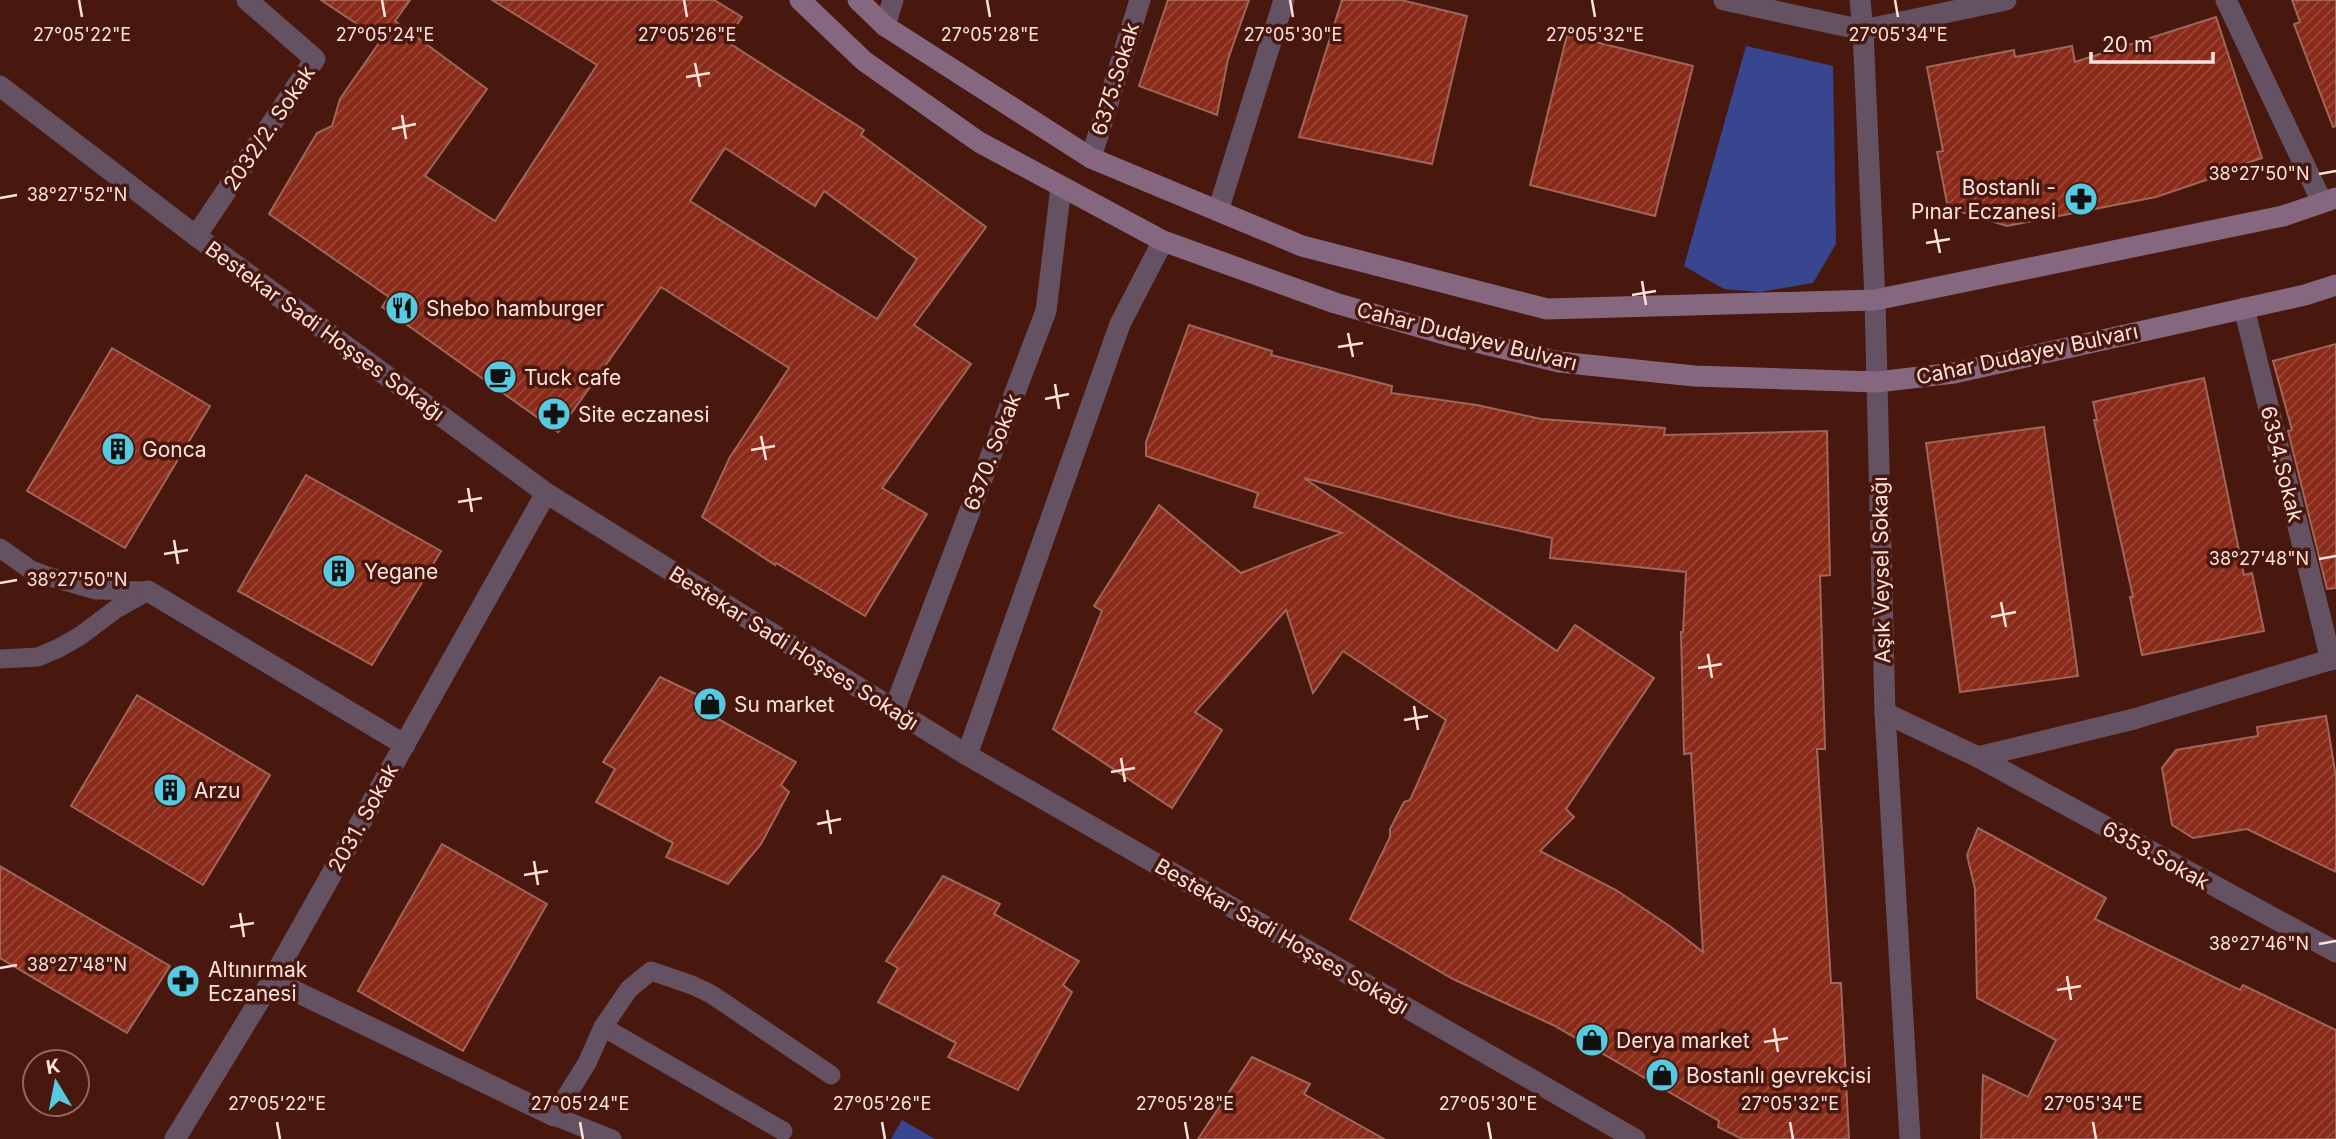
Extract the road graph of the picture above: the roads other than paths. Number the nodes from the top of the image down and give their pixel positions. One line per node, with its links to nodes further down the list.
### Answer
1 (247, 0): 18 (street, 2032/2. Sokak)
2 (800, 0): 15 (main road, Cahar Dudayev Bulvarı)
3 (858, 0): 11 (main road)
4 (892, 0): 11 (street)
5 (1140, 0): 14 (street, 6375.Sokak)
6 (1284, 0): 17 (street)
7 (1724, 0): 12 (street)
8 (1860, 0): 12 (street, Aşık Veysel Sokağı)
9 (2006, 0): 12 (street)
10 (2225, 0): 16 (street)
11 (885, 26): 14 (main road)
12 (1863, 30): 21 (street, Aşık Veysel Sokağı)
13 (0, 86): 18 (street, Bestekar Sadi Hoşses Sokağı)
14 (1091, 158): 17 (main road)
15 (1061, 187): 19 (main road, Cahar Dudayev Bulvarı); 29 (street, 6370. Sokak)
16 (2329, 200): 21 (main road)
17 (1218, 211): 21 (main road)
18 (196, 236): 24 (street, Bestekar Sadi Hoşses Sokağı)
19 (1163, 241): 23 (main road, Cahar Dudayev Bulvarı); 32 (street)
20 (2336, 285): 22 (main road, Cahar Dudayev Bulvarı)
21 (1875, 300): 23 (street, Aşık Veysel Sokağı)
22 (2244, 308): 23 (main road, Cahar Dudayev Bulvarı); 28 (street, 6354.Sokak)
23 (1877, 382): 30 (street, Aşık Veysel Sokağı)
24 (546, 493): 29 (street, Bestekar Sadi Hoşses Sokağı); 31 (street, 2031. Sokak)
25 (0, 548): 26 (lane)
26 (148, 591): 27 (lane); 31 (street)
27 (0, 659)
28 (2333, 659): 33 (street)
29 (894, 710): 32 (street, Bestekar Sadi Hoşses Sokağı)
30 (1885, 713): 33 (street, 6353.Sokak); 43 (street, Aşık Veysel Sokağı)
31 (405, 745): 35 (street, 2031. Sokak)
32 (967, 755): 42 (street, Bestekar Sadi Hoşses Sokağı)
33 (1978, 757): 34 (street, 6353.Sokak)
34 (2336, 952)
35 (272, 980): 38 (street); 40 (street, 2031. Sokak)
36 (603, 1027): 37 (lane); 38 (lane); 39 (lane)
37 (831, 1074)
38 (554, 1116): 41 (lane)
39 (783, 1131)
40 (175, 1139)
41 (612, 1139)
42 (1635, 1139)
43 (1910, 1139)

